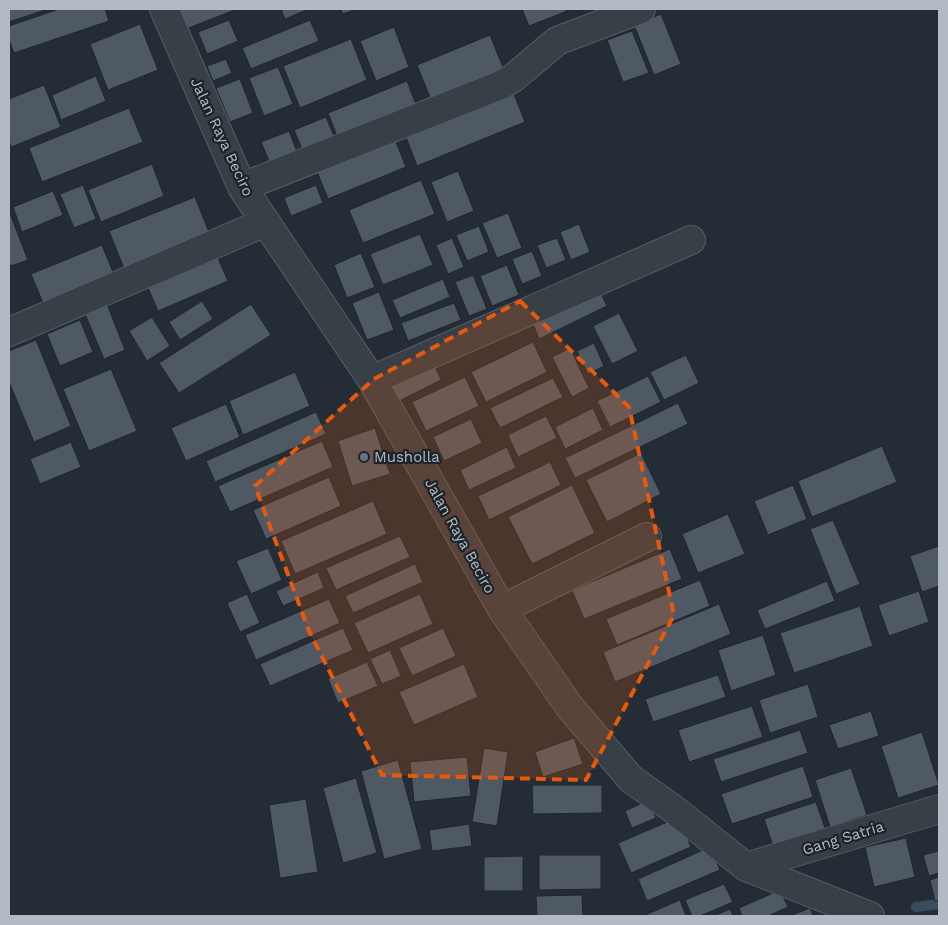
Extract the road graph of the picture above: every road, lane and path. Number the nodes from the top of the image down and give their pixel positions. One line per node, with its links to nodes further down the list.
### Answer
1 (164, 9): 3 (street, Jalan Raya Beciro)
2 (641, 9): 3 (street)
3 (242, 187): 4 (street, Jalan Raya Beciro)
4 (266, 222): 6 (street); 7 (street, Jalan Raya Beciro)
5 (691, 240): 7 (street)
6 (9, 332)
7 (372, 380): 9 (street, Jalan Raya Beciro)
8 (647, 537): 9 (street)
9 (502, 609): 11 (street, Jalan Raya Beciro)
10 (939, 809): 11 (street, Gang Satria)
11 (746, 867): 12 (street, Jalan Raya Beciro)
12 (870, 916)

